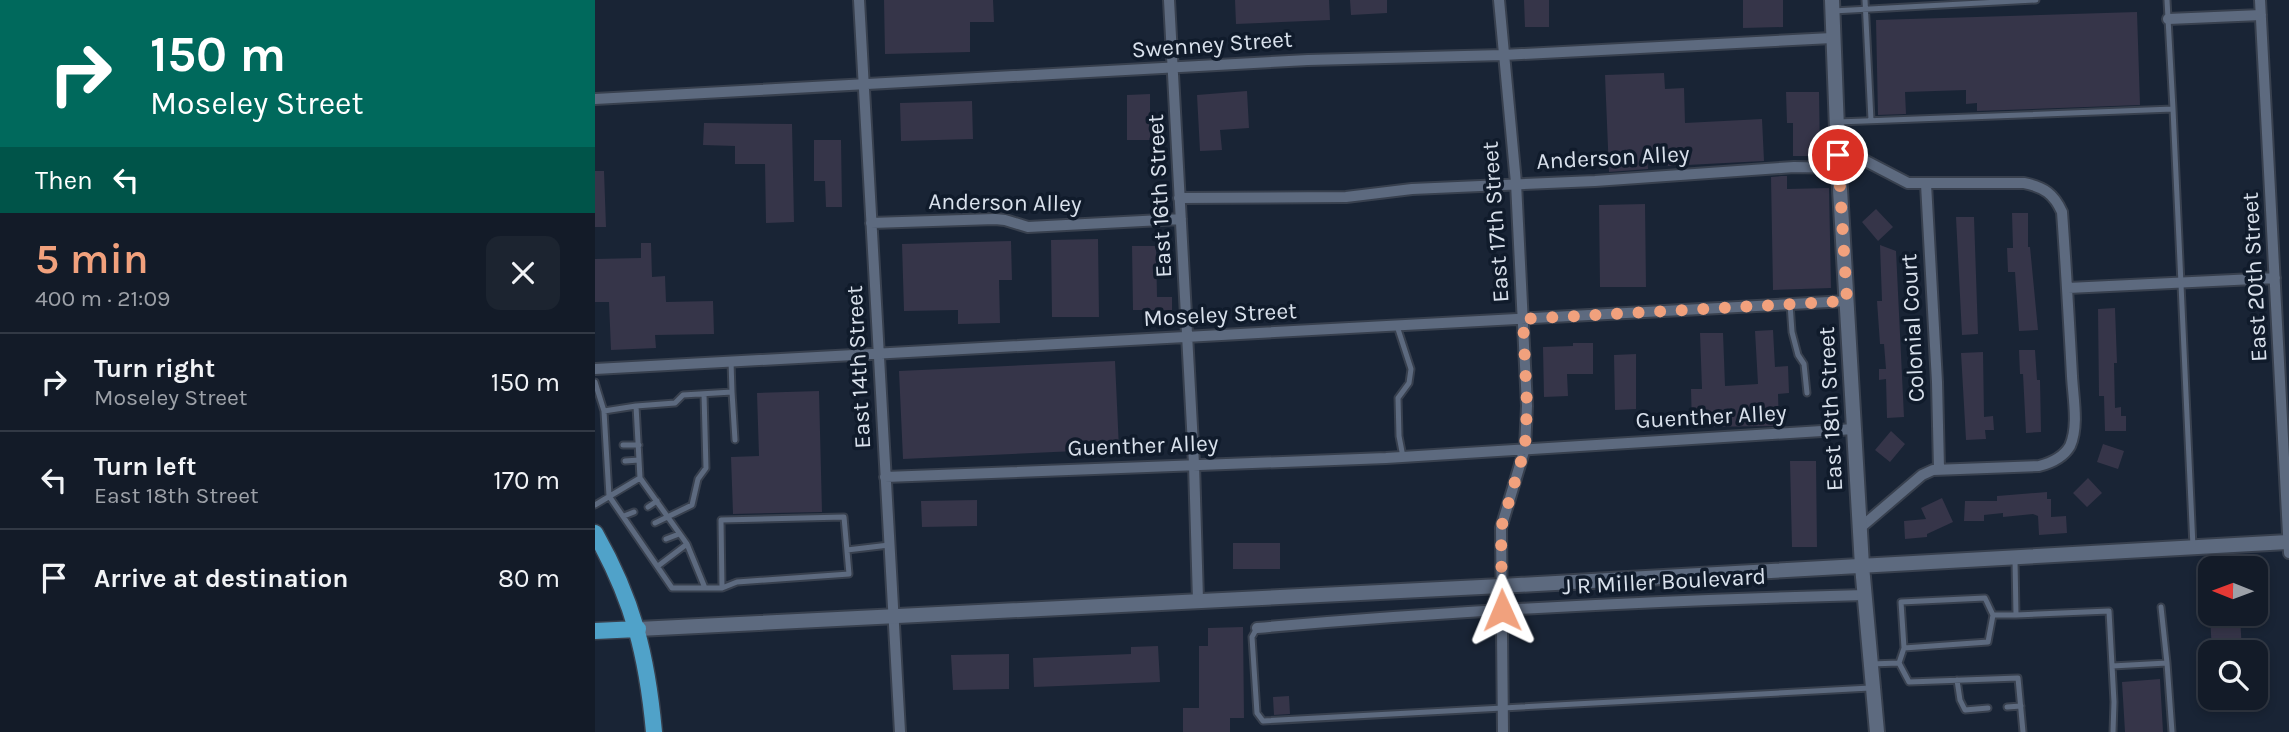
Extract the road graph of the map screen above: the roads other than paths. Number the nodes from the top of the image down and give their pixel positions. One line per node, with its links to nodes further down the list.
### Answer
1 (859, 0): 15 (street, East 14th Street)
2 (1169, 0): 14 (street, East 16th Street)
3 (1499, 0): 13 (street, East 17th Street)
4 (1865, 0): 9 (lane)
5 (2036, 0): 9 (lane)
6 (2167, 0): 11 (lane)
7 (2260, 0): 10 (street, East 20th Street)
8 (1833, 6): 9 (lane); 12 (street, East 18th Street)
9 (1865, 10): 18 (lane)
10 (2261, 15): 11 (street); 26 (street, East 20th Street)
11 (2168, 19): 17 (lane)
12 (1832, 38): 13 (street, Swenney Street); 19 (street, East 18th Street)
13 (1503, 55): 14 (street, Swenney Street); 21 (street, East 17th Street)
14 (1173, 68): 15 (street, Swenney Street); 23 (street, East 16th Street)
15 (864, 85): 16 (street, Swenney Street); 25 (street, East 14th Street)
16 (595, 99)
17 (2173, 109): 18 (lane); 27 (lane)
18 (1871, 120): 19 (lane)
19 (1838, 122): 20 (street, East 18th Street)
20 (1839, 161): 21 (street, Anderson Alley); 22 (street); 29 (street, East 18th Street)
21 (1516, 183): 23 (street, Anderson Alley); 31 (street, East 17th Street)
22 (1926, 184): 28 (street); 52 (street, Colonial Court)
23 (1179, 198): 24 (street, East 16th Street)
24 (1181, 219): 25 (street, Anderson Alley); 33 (street, East 16th Street)
25 (871, 223): 34 (street, East 14th Street)
26 (2275, 278): 27 (street); 70 (street, East 20th Street)
27 (2181, 282): 28 (street); 74 (lane)
28 (2068, 288): 52 (street)
29 (1847, 301): 30 (street, Moseley Street); 43 (street, East 18th Street)
30 (1790, 304): 31 (street, Moseley Street); 39 (lane)
31 (1523, 319): 32 (street, Moseley Street); 47 (street, East 17th Street)
32 (1397, 326): 33 (street, Moseley Street); 48 (lane)
33 (1188, 337): 34 (street, Moseley Street); 51 (street, East 16th Street)
34 (879, 353): 35 (street, Moseley Street); 53 (street, East 14th Street)
35 (731, 361): 36 (street, Moseley Street); 38 (lane)
36 (595, 369)
37 (595, 382): 42 (lane)
38 (731, 392): 40 (lane); 44 (lane)
39 (1807, 393)
40 (704, 394): 41 (lane); 61 (lane)
41 (636, 406): 42 (lane); 46 (lane)
42 (604, 411): 55 (lane)
43 (1854, 429): 47 (street, Guenther Alley); 64 (street, East 18th Street)
44 (735, 440)
45 (623, 445): 46 (lane)
46 (639, 445): 49 (lane)
47 (1525, 448): 48 (street, Guenther Alley); 81 (street, East 17th Street)
48 (1403, 457): 51 (street, Guenther Alley)
49 (639, 460): 50 (lane); 54 (lane)
50 (625, 461)
51 (1194, 464): 53 (street, Guenther Alley); 85 (street, East 16th Street)
52 (1939, 469): 64 (street)
53 (885, 477): 73 (street, East 14th Street)
54 (641, 478): 55 (lane); 56 (lane)
55 (609, 496): 57 (lane); 60 (lane)
56 (657, 501): 58 (lane); 61 (lane)
57 (595, 505)
58 (648, 507)
59 (634, 512): 60 (lane)
60 (624, 516): 65 (lane)
61 (668, 516): 62 (lane); 67 (lane)
62 (655, 523)
63 (643, 527): 65 (lane)
64 (1860, 528): 79 (street, East 18th Street)
65 (634, 531): 72 (lane)
66 (595, 533): 93 (main road)
67 (679, 534): 68 (lane); 71 (lane)
68 (666, 539)
69 (652, 542): 72 (lane)
70 (2289, 542): 74 (street); 76 (street, East 20th Street)
71 (687, 544): 78 (lane); 82 (lane)
72 (643, 545): 78 (lane)
73 (889, 545): 75 (lane); 91 (street, East 14th Street)
74 (2193, 547): 77 (street)
75 (847, 550): 83 (lane); 83 (lane)
76 (2289, 553)
77 (2015, 557): 79 (street); 90 (lane)
78 (658, 566): 82 (lane)
79 (1861, 566): 80 (street); 84 (street, East 18th Street)
80 (1682, 577): 81 (street); 86 (street)
81 (1501, 586): 85 (street); 88 (street, East 17th Street)
82 (705, 588): 83 (lane)
83 (722, 588)
84 (1865, 594): 86 (street, J R Miller Boulevard); 98 (street, East 18th Street)
85 (1198, 600): 91 (street)
86 (1683, 600): 88 (street, J R Miller Boulevard)
87 (2161, 607): 97 (lane)
88 (1502, 610): 92 (street, J R Miller Boulevard); 104 (street, East 17th Street)
89 (1993, 615): 90 (lane); 95 (lane); 95 (lane)
90 (2016, 615): 99 (lane)
91 (892, 617): 93 (street); 107 (street, East 14th Street)
92 (1257, 628): 104 (lane)
93 (638, 629): 94 (main road); 106 (main road)
94 (595, 632)
95 (1904, 649): 96 (lane)
96 (1899, 663): 98 (lane); 100 (lane)
97 (2167, 663): 99 (lane); 112 (lane)
98 (1871, 664): 101 (street, East 18th Street)
99 (2112, 666): 111 (lane)
100 (1957, 680): 102 (lane); 105 (lane)
101 (1873, 687): 104 (lane); 109 (street, East 18th Street)
102 (2021, 706): 103 (lane); 110 (lane)
103 (2007, 707)
104 (1503, 708): 108 (street, East 17th Street)
105 (1988, 708)
106 (654, 732)
107 (900, 732)
108 (1503, 732)
109 (1877, 732)
110 (2023, 732)
111 (2113, 732)
112 (2172, 732)

